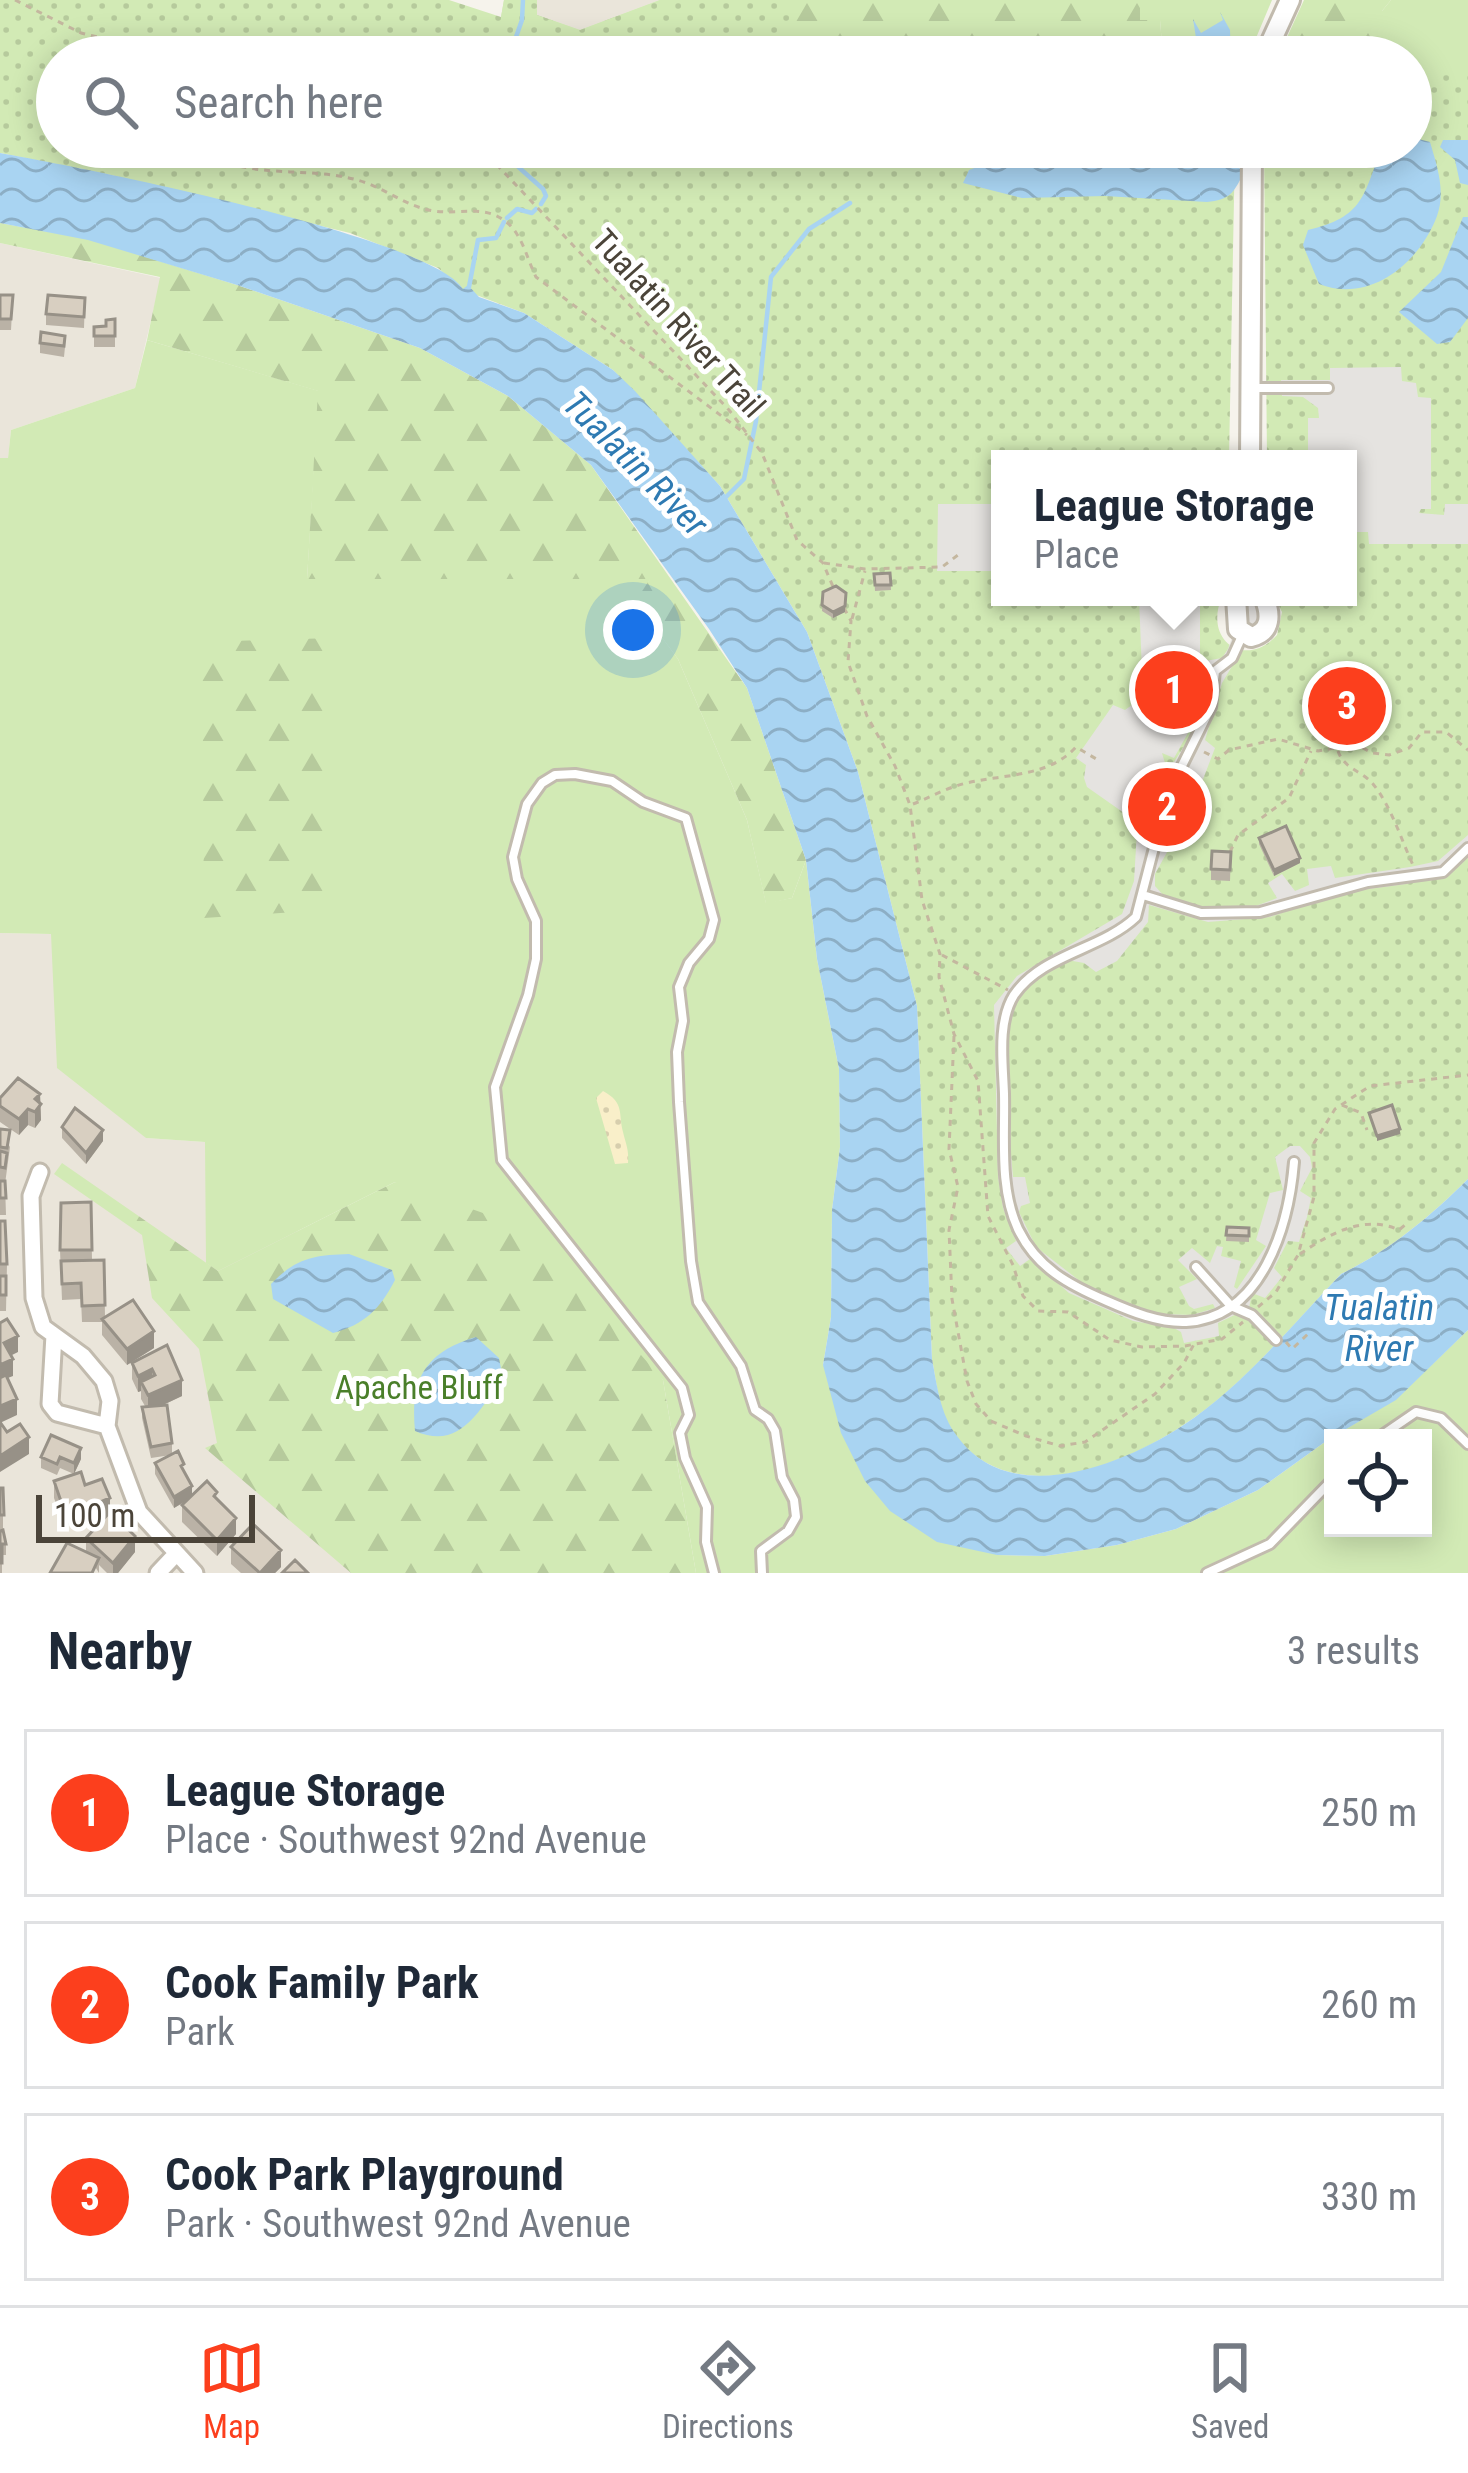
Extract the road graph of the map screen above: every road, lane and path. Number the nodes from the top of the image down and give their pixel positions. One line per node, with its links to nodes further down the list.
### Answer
1 (15, 0): 3 (path)
2 (1290, 0): 4 (street)
3 (98, 36)
4 (1274, 36)
5 (256, 168): 10 (path)
6 (500, 168): 10 (path, Tualatin River Trail)
7 (1252, 168): 8 (street)
8 (1249, 388): 9 (lane); 11 (street)
9 (1328, 388)
10 (752, 438): 13 (path, Tualatin River Trail)
11 (1250, 450)
12 (958, 554): 14 (path)
13 (823, 562): 14 (path); 15 (path, Tualatin River Trail)
14 (865, 569): 19 (path)
15 (836, 591)
16 (842, 603): 19 (path)
17 (1235, 606): 20 (street)
18 (1266, 606): 20 (street)
19 (851, 621): 26 (path)
20 (1242, 634): 21 (lane)
21 (1195, 746): 22 (path); 30 (lane)
22 (1312, 749): 23 (path); 28 (path)
23 (1337, 749): 24 (path); 29 (path)
24 (1468, 750)
25 (1098, 760): 26 (path)
26 (910, 805): 31 (path)
27 (1468, 848): 29 (lane)
28 (1229, 860)
29 (1418, 877): 30 (lane)
30 (1143, 895): 32 (lane)
31 (940, 954): 32 (path); 33 (path)
32 (1015, 994): 42 (lane)
33 (954, 1034): 47 (path); 47 (path)
34 (1468, 1075): 35 (path)
35 (1340, 1104): 36 (path); 40 (path)
36 (1367, 1130)
37 (1294, 1162): 42 (lane)
38 (40, 1172): 45 (street)
39 (1405, 1225): 40 (path)
40 (1298, 1255): 43 (path)
41 (1196, 1267): 42 (lane)
42 (1231, 1306): 43 (lane)
43 (1252, 1315): 46 (lane); 47 (path)
44 (1309, 1334): 46 (path)
45 (54, 1335): 48 (street); 48 (street)
46 (1279, 1339)
47 (1194, 1344)
48 (106, 1426): 52 (street)
49 (1391, 1429): 50 (lane)
50 (1468, 1444)
51 (1324, 1488): 57 (lane)
52 (175, 1555): 53 (street); 54 (street)
53 (158, 1573)
54 (195, 1573)
55 (714, 1573): 56 (lane)
56 (762, 1573)
57 (1207, 1573)

